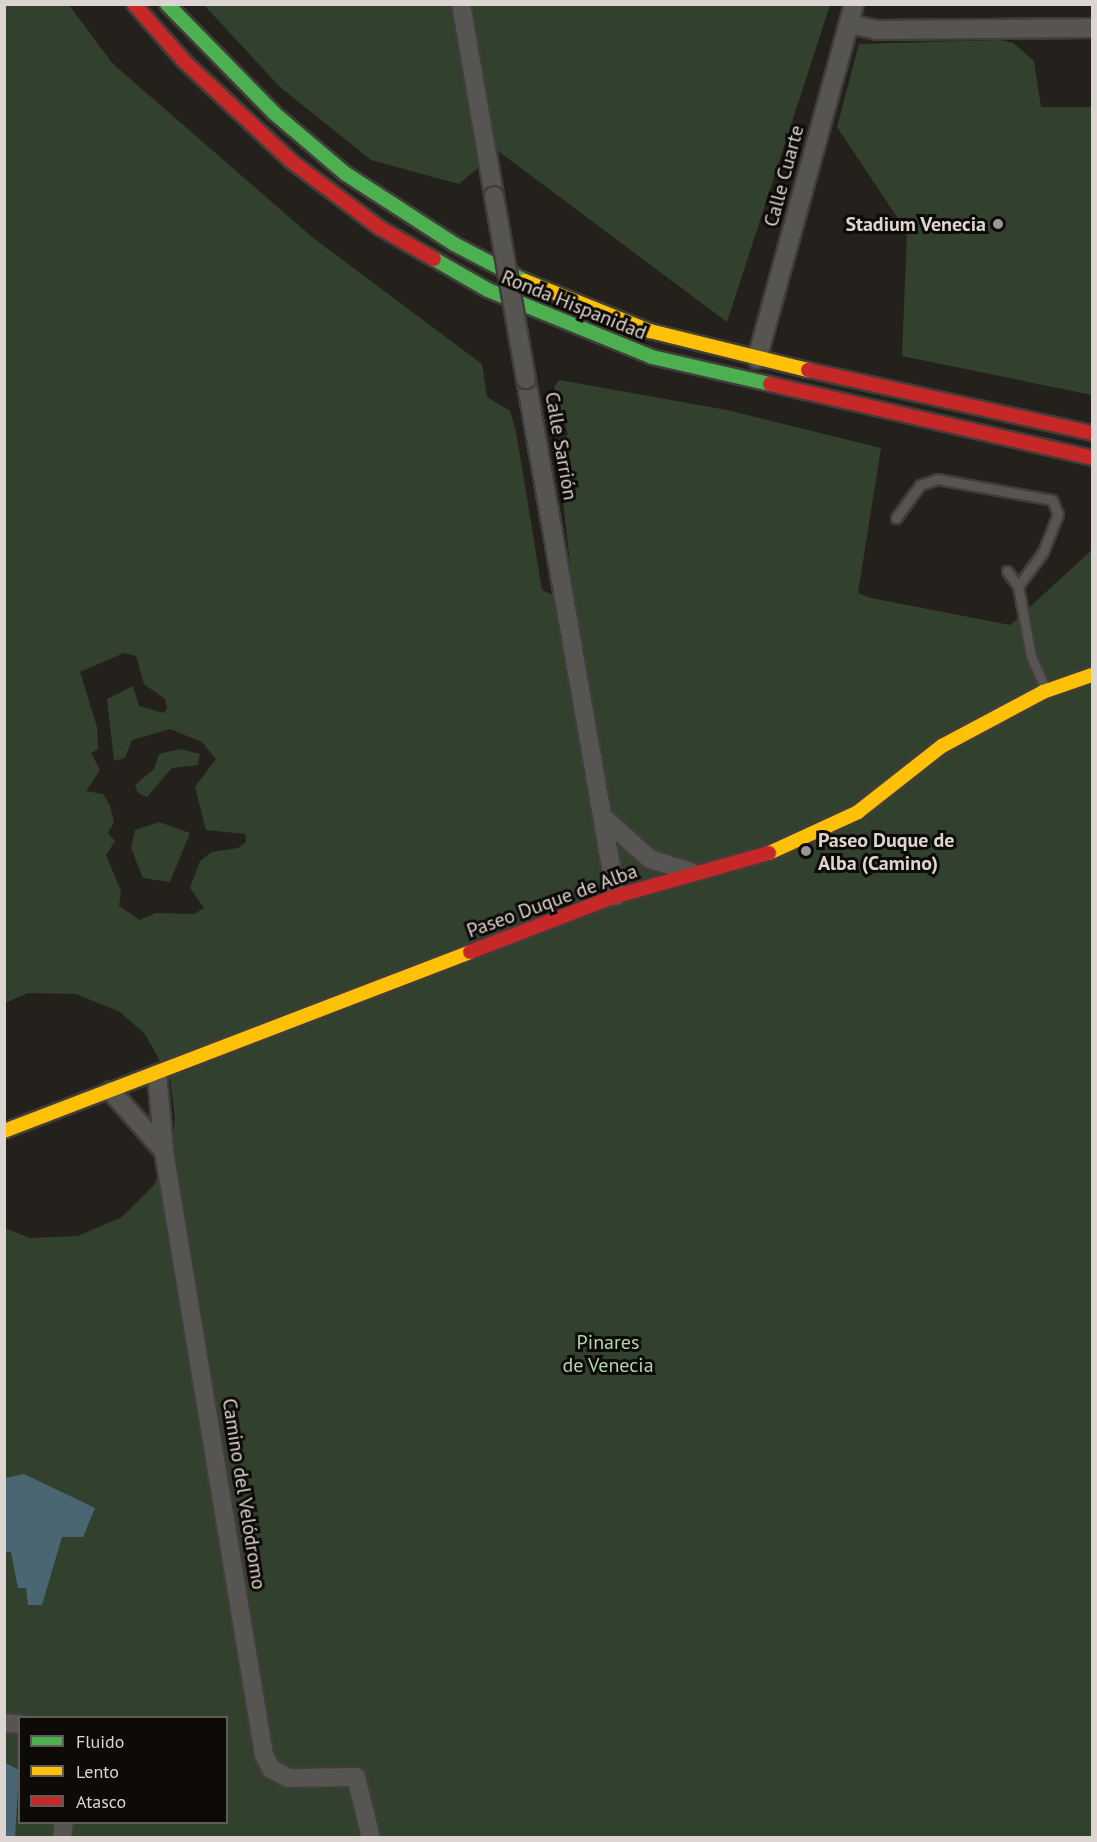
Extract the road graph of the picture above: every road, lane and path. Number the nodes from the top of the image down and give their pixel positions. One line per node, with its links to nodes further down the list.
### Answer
1 (134, 4): 8 (main road, Ronda Hispanidad)
2 (167, 4): 7 (main road, Ronda Hispanidad)
3 (461, 4): 16 (street, Calle Sarrión, bridge)
4 (854, 4): 5 (street, Calle Cuarte)
5 (849, 24): 6 (street); 7 (street, Calle Cuarte)
6 (1092, 28)
7 (757, 359): 8 (main road); 9 (main road, Ronda Hispanidad)
8 (759, 385): 10 (main road, Ronda Hispanidad)
9 (1092, 433)
10 (1092, 458)
11 (896, 518): 13 (lane)
12 (1007, 571): 13 (lane)
13 (1018, 586): 15 (lane)
14 (1092, 675): 15 (main road, Paseo Duque de Alba)
15 (1047, 690): 17 (main road, Paseo Duque de Alba)
16 (601, 814): 17 (street); 18 (street, Calle Sarrión)
17 (702, 873): 18 (main road, Paseo Duque de Alba)
18 (616, 896): 19 (main road, Paseo Duque de Alba)
19 (157, 1074): 20 (main road, Paseo Duque de Alba); 22 (street, Camino del Velódromo)
20 (111, 1091): 21 (main road, Paseo Duque de Alba); 22 (street)
21 (4, 1131)
22 (164, 1151): 23 (street, Camino del Velódromo)
23 (371, 1838)

